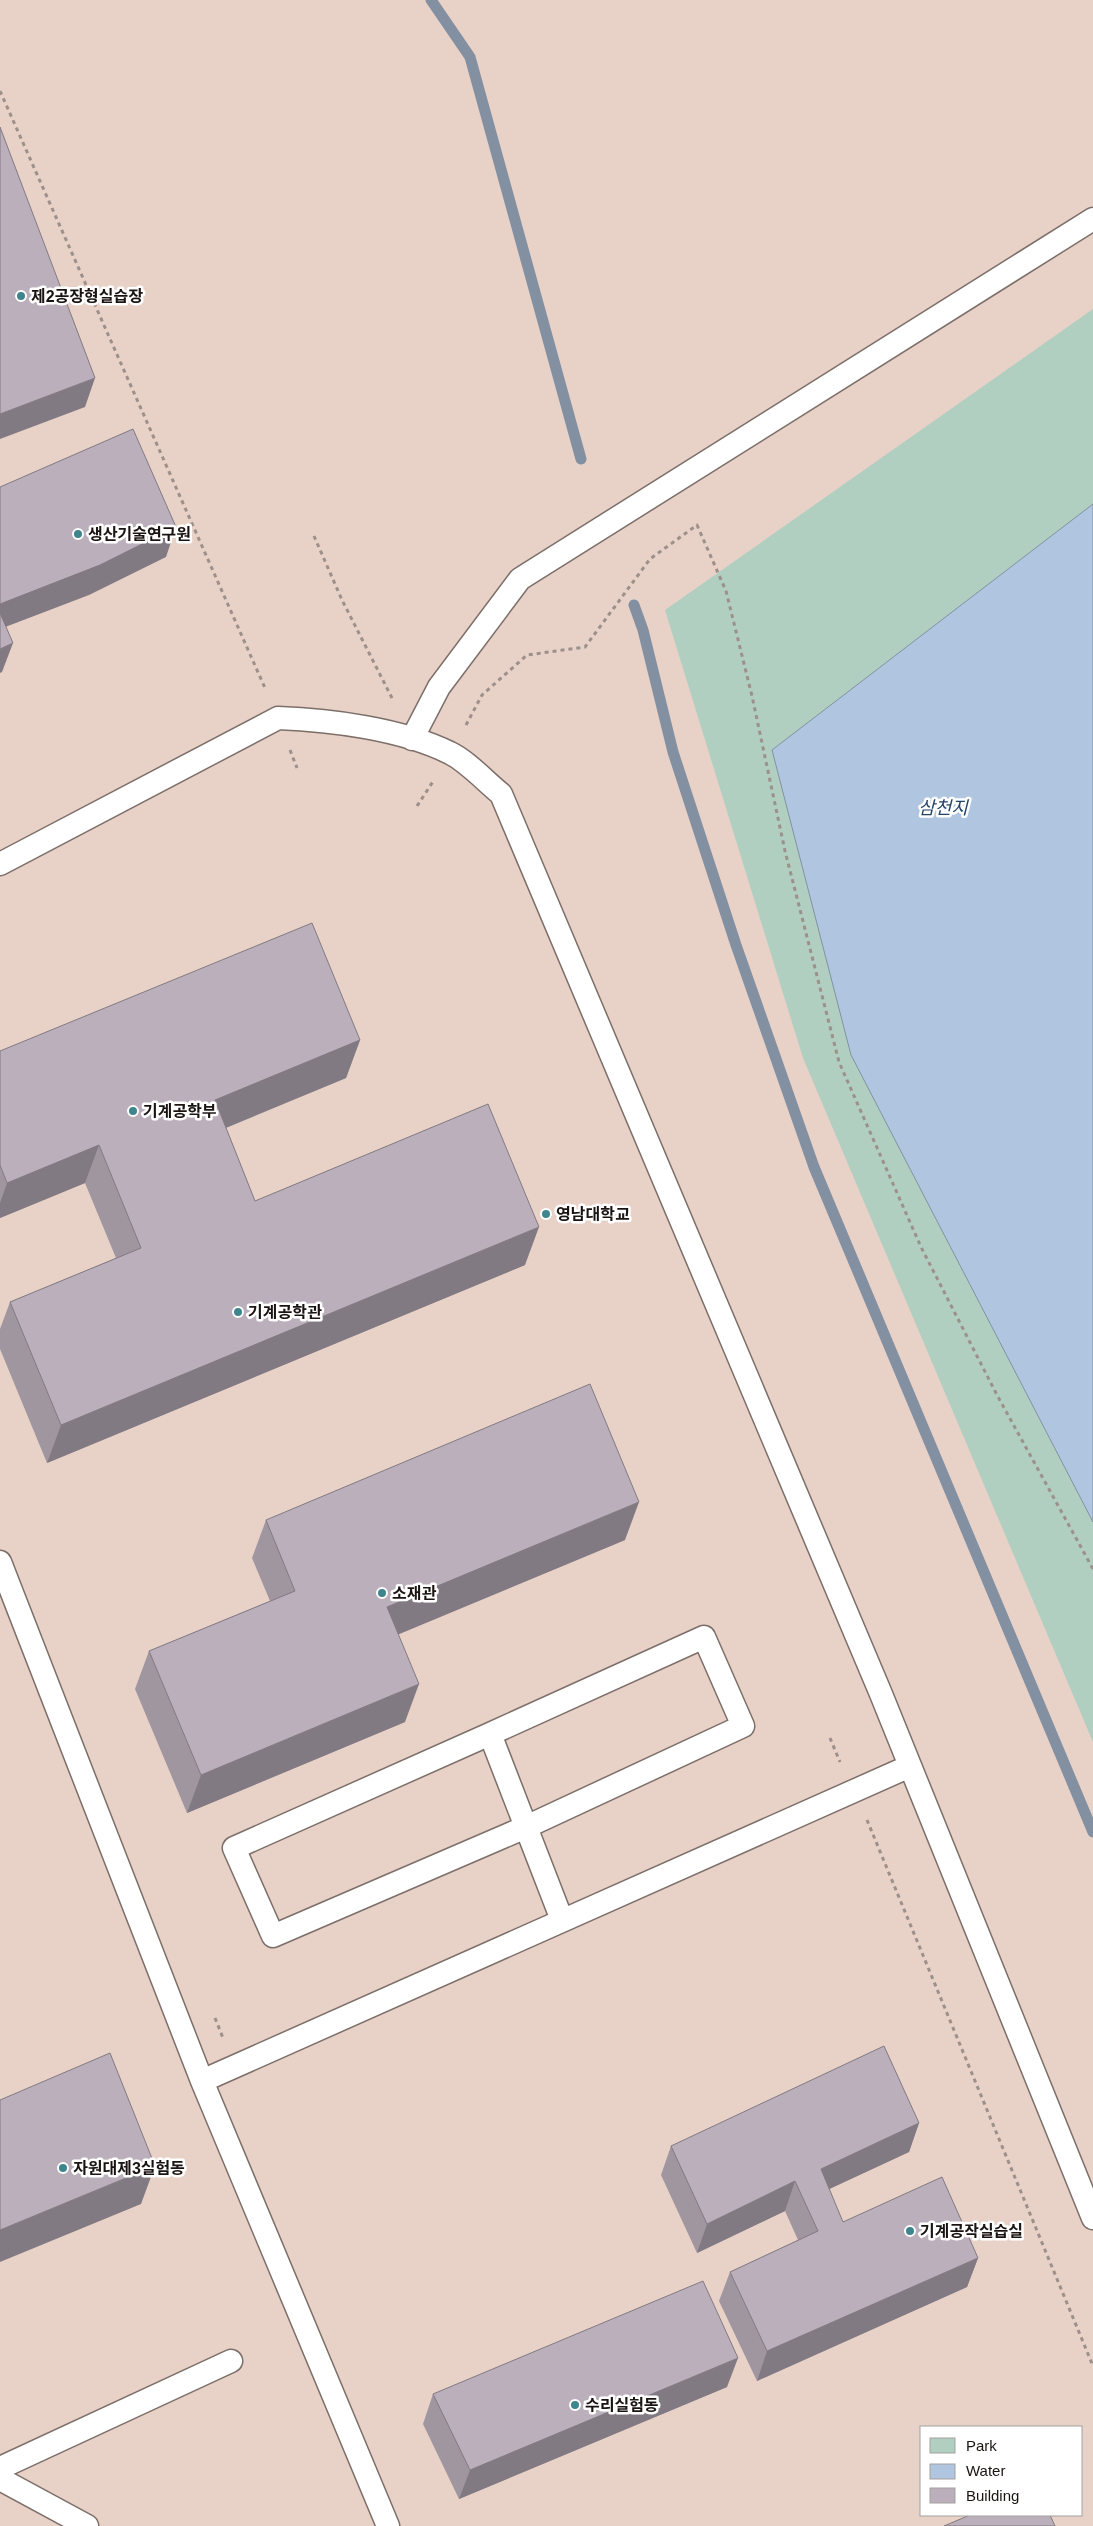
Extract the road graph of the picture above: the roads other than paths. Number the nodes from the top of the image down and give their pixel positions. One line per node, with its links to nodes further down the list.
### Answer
1 (1093, 219): 2 (lane)
2 (412, 739): 3 (lane); 6 (lane)
3 (0, 864)
4 (0, 1562): 9 (lane)
5 (490, 1734): 7 (lane); 7 (lane); 7 (lane)
6 (910, 1766): 8 (lane); 10 (lane)
7 (526, 1827): 8 (lane)
8 (562, 1920): 9 (lane)
9 (202, 2081): 15 (lane)
10 (1093, 2218)
11 (231, 2361): 12 (lane)
12 (0, 2468)
13 (0, 2479): 14 (lane)
14 (87, 2526)
15 (388, 2526)

